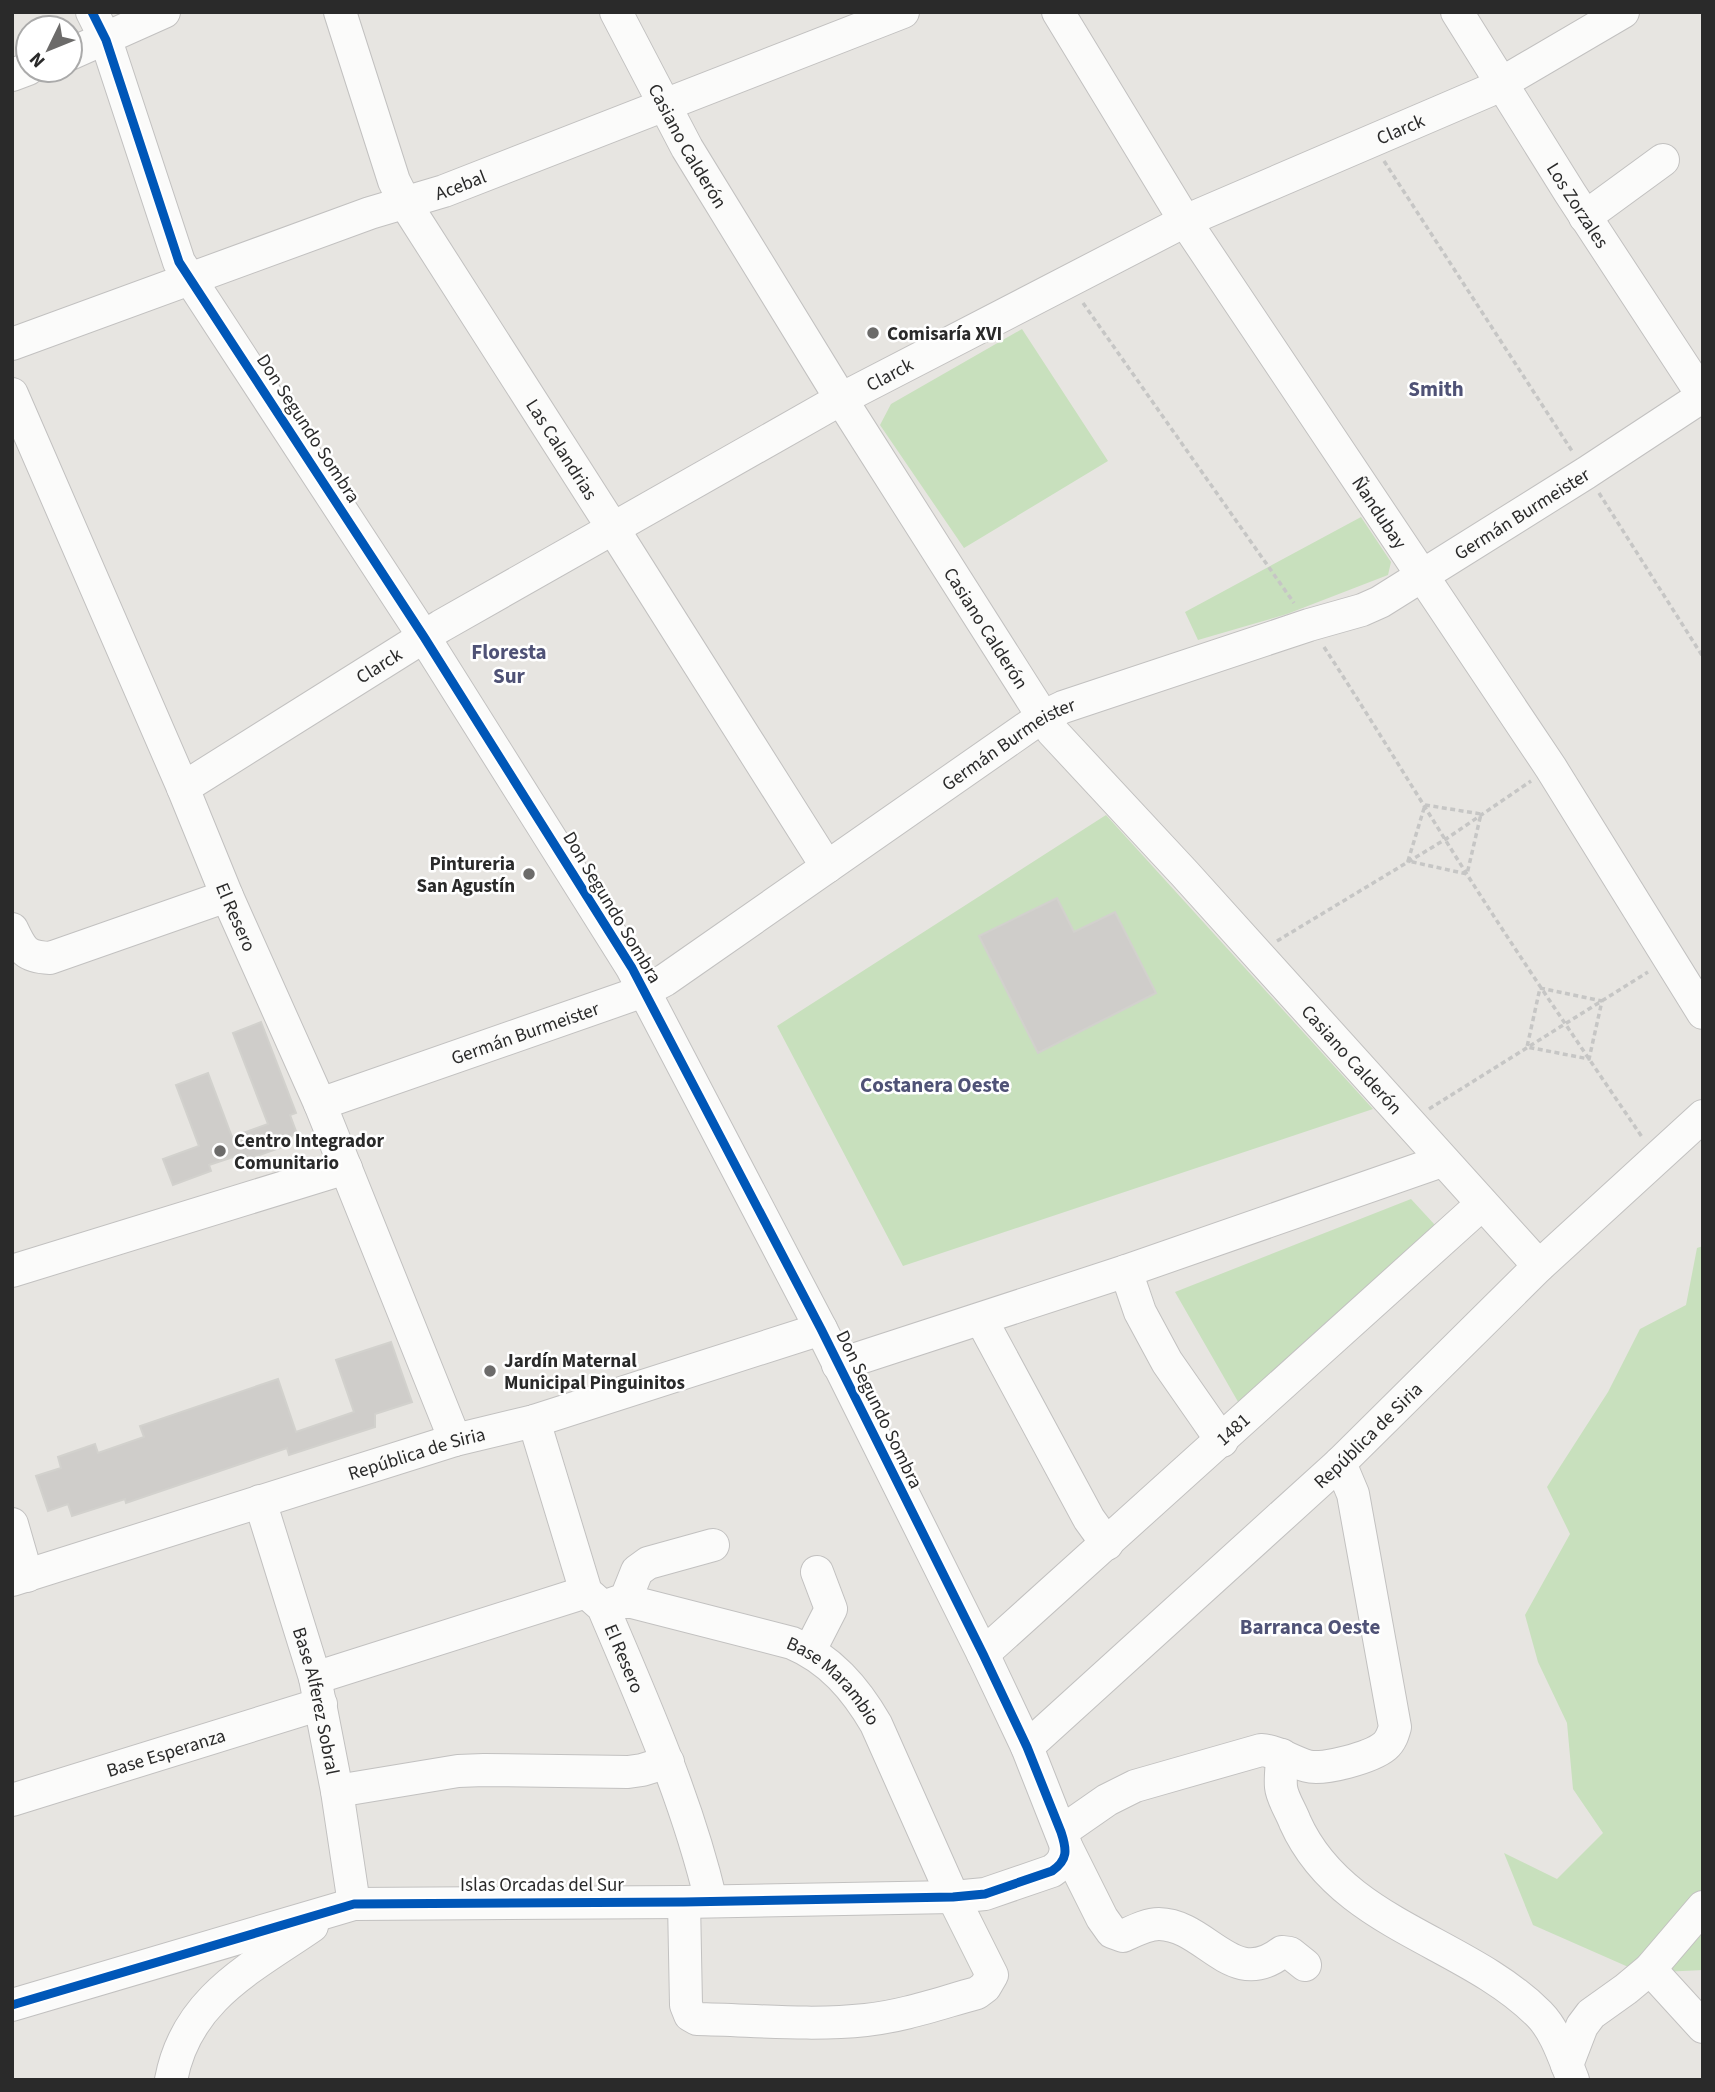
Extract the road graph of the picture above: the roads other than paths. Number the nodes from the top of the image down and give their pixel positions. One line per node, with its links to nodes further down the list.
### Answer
1 (92, 12): 9 (street, Don Segundo Sombra)
2 (164, 12): 9 (street)
3 (340, 12): 14 (street, Las Calandrias)
4 (616, 12): 12 (street, Casiano Calderón)
5 (903, 12): 12 (street, Acebal)
6 (1058, 12): 16 (street, Ñandubay)
7 (1457, 12): 11 (street, Los Zorzales)
8 (1623, 12): 11 (street, Clarck)
9 (106, 40): 10 (street); 17 (street, Don Segundo Sombra)
10 (84, 49)
11 (1502, 84): 15 (street, Los Zorzales); 16 (street, Clarck)
12 (664, 105): 14 (street, Acebal); 21 (street, Casiano Calderón)
13 (1663, 160): 15 (street)
14 (405, 204): 17 (street, Acebal); 22 (street, Las Calandrias)
15 (1585, 217): 20 (street, Los Zorzales)
16 (1185, 221): 21 (street, Clarck); 23 (street, Ñandubay)
17 (189, 278): 18 (street, Acebal); 24 (street, Don Segundo Sombra)
18 (12, 344)
19 (12, 394): 26 (street, El Resero)
20 (1703, 396): 23 (street, Germán Burmeister)
21 (841, 398): 22 (street, Clarck); 25 (street, Casiano Calderón)
22 (614, 530): 24 (street, Clarck); 27 (street, Las Calandrias)
23 (1422, 578): 25 (street, Germán Burmeister); 31 (street, Ñandubay)
24 (424, 637): 26 (street, Clarck); 30 (street, Don Segundo Sombra)
25 (1042, 717): 27 (street, Germán Burmeister); 34 (street, Casiano Calderón)
26 (183, 788): 28 (street, El Resero)
27 (827, 867): 30 (street, Germán Burmeister)
28 (227, 895): 29 (street); 32 (street, El Resero)
29 (12, 929)
30 (644, 991): 32 (street, Germán Burmeister); 41 (street, Don Segundo Sombra)
31 (1703, 1013)
32 (320, 1104): 35 (street, El Resero)
33 (1703, 1116): 37 (street, República de Siria)
34 (1442, 1161): 36 (street, Casiano Calderón); 39 (street)
35 (346, 1168): 38 (street); 44 (street, El Resero)
36 (1482, 1204): 37 (street, Casiano Calderón); 45 (street, 1481)
37 (1539, 1266): 46 (street, República de Siria)
38 (12, 1271)
39 (1126, 1271): 40 (street); 45 (street)
40 (981, 1319): 42 (street); 49 (street)
41 (821, 1329): 42 (street, Don Segundo Sombra); 43 (street, República de Siria)
42 (838, 1365): 55 (street, Don Segundo Sombra)
43 (534, 1421): 44 (street, República de Siria); 53 (street, El Resero)
44 (455, 1440): 47 (street, República de Siria)
45 (1222, 1441): 49 (street, 1481)
46 (1340, 1463): 57 (street, República de Siria); 58 (street)
47 (260, 1501): 52 (street, República de Siria); 56 (street, Base Alferez Sobral)
48 (12, 1524): 52 (street)
49 (1107, 1544): 55 (street, 1481)
50 (713, 1545): 53 (street)
51 (817, 1572): 54 (street)
52 (20, 1578)
53 (605, 1600): 54 (street, Base Marambio); 56 (street, Base Esperanza); 59 (street, El Resero)
54 (810, 1650): 63 (street, Base Marambio)
55 (983, 1654): 57 (street, Don Segundo Sombra)
56 (318, 1691): 60 (street, Base Alferez Sobral); 61 (street, Base Esperanza)
57 (1027, 1747): 62 (street, Don Segundo Sombra)
58 (1283, 1755): 62 (street); 71 (street)
59 (668, 1762): 60 (street); 64 (street, El Resero)
60 (337, 1791): 65 (street, Base Alferez Sobral)
61 (12, 1800)
62 (1064, 1839): 63 (street, Islas Orcadas del Sur); 67 (street, Don Segundo Sombra)
63 (953, 1897): 64 (street, Islas Orcadas del Sur); 64 (street, Base Marambio)
64 (698, 1902): 65 (street, Islas Orcadas del Sur)
65 (345, 1906): 69 (street, Islas Orcadas del Sur); 74 (street)
66 (1703, 1907): 68 (street)
67 (1305, 1965)
68 (1650, 1969): 70 (street); 72 (street)
69 (12, 2005)
70 (1591, 2014): 71 (street); 73 (street)
71 (1542, 2017): 73 (street)
72 (1703, 2027)
73 (1570, 2072)
74 (171, 2080)

